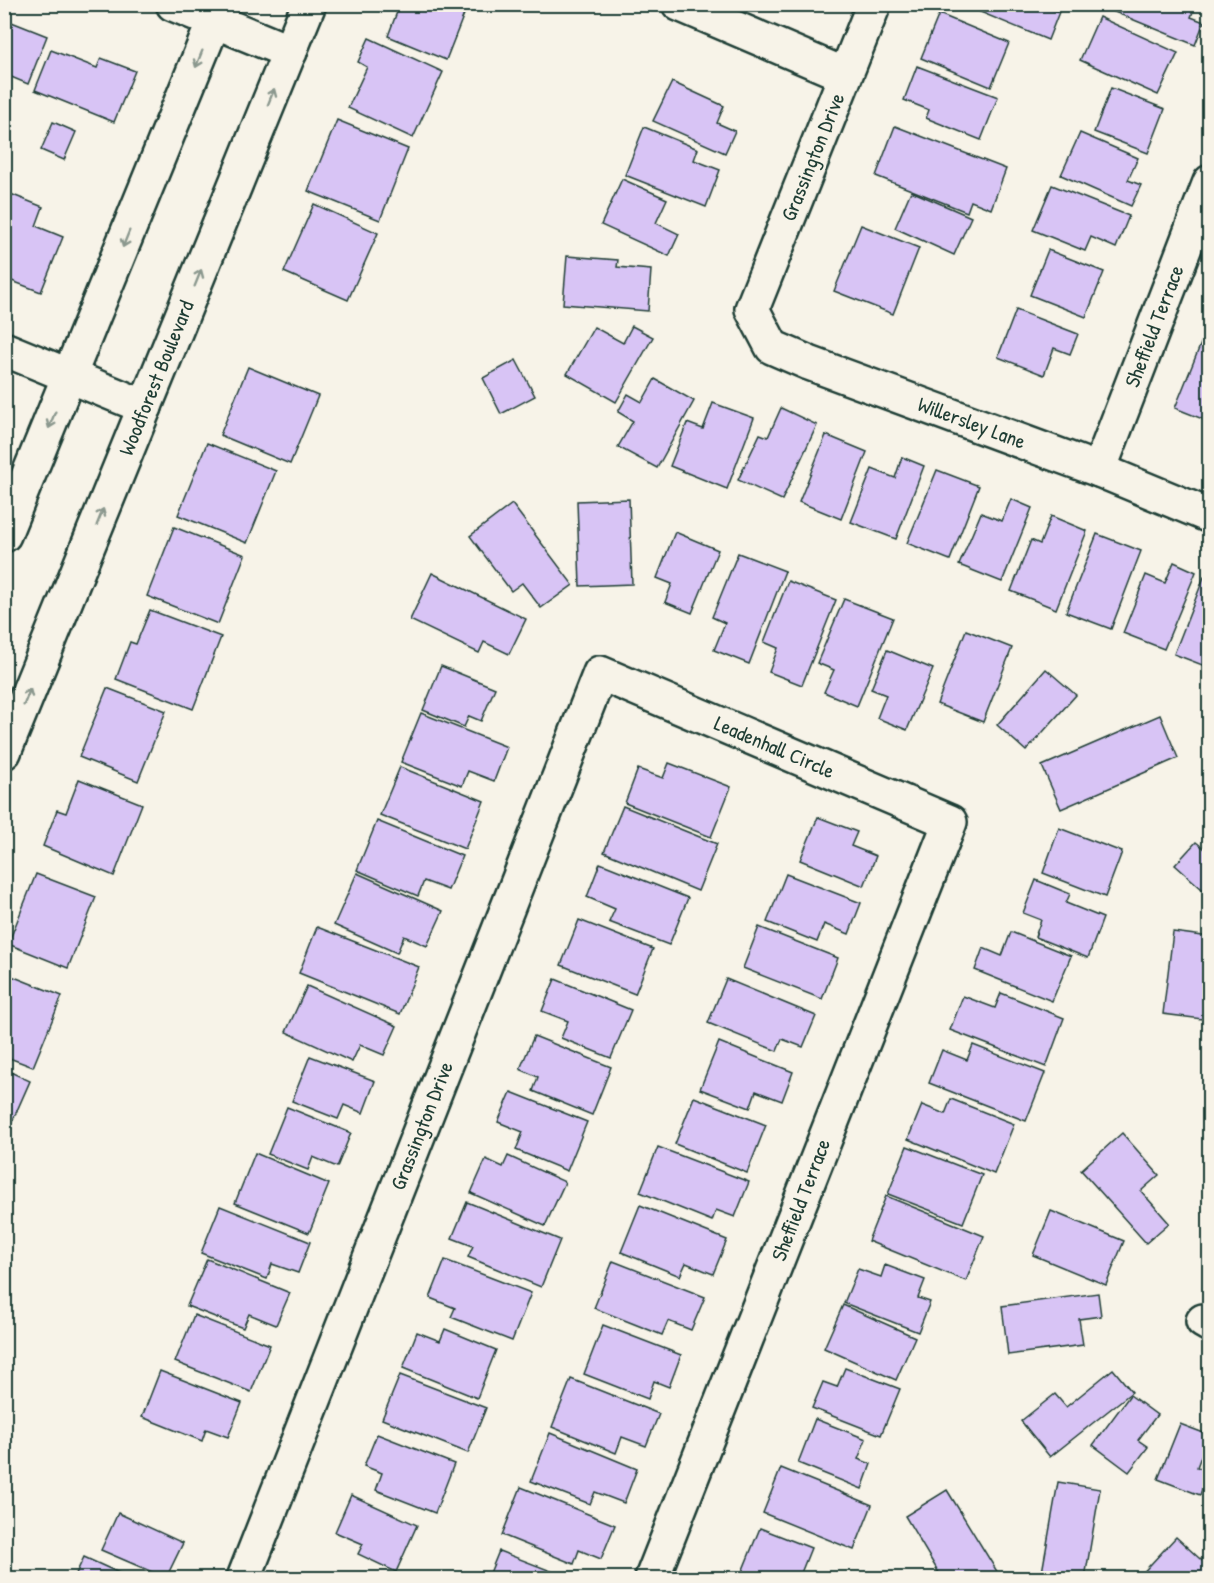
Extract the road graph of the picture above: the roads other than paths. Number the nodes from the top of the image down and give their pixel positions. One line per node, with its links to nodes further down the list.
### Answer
1 (173, 4): 5 (street)
2 (309, 4): 6 (street, Woodforest Boulevard)
3 (679, 4): 7 (street)
4 (873, 4): 7 (street, Grassington Drive)
5 (218, 13): 6 (street); 11 (street, one-way to 11)
6 (290, 52): 12 (street, Woodforest Boulevard, one-way to 6)
7 (845, 75): 9 (street, Grassington Drive)
8 (1209, 182): 13 (street, Sheffield Terrace)
9 (752, 309): 13 (street, Willersley Lane)
10 (4, 349): 11 (street)
11 (70, 376): 12 (street); 15 (street, one-way to 15)
12 (145, 407): 17 (street, Woodforest Boulevard, one-way to 12)
13 (1100, 470): 14 (street, Willersley Lane)
14 (1209, 516)
15 (4, 535)
16 (600, 673): 18 (street, Leadenhall Circle); 19 (street, Grassington Drive)
17 (4, 752)
18 (950, 822): 20 (street, Sheffield Terrace)
19 (246, 1578)
20 (652, 1578)

